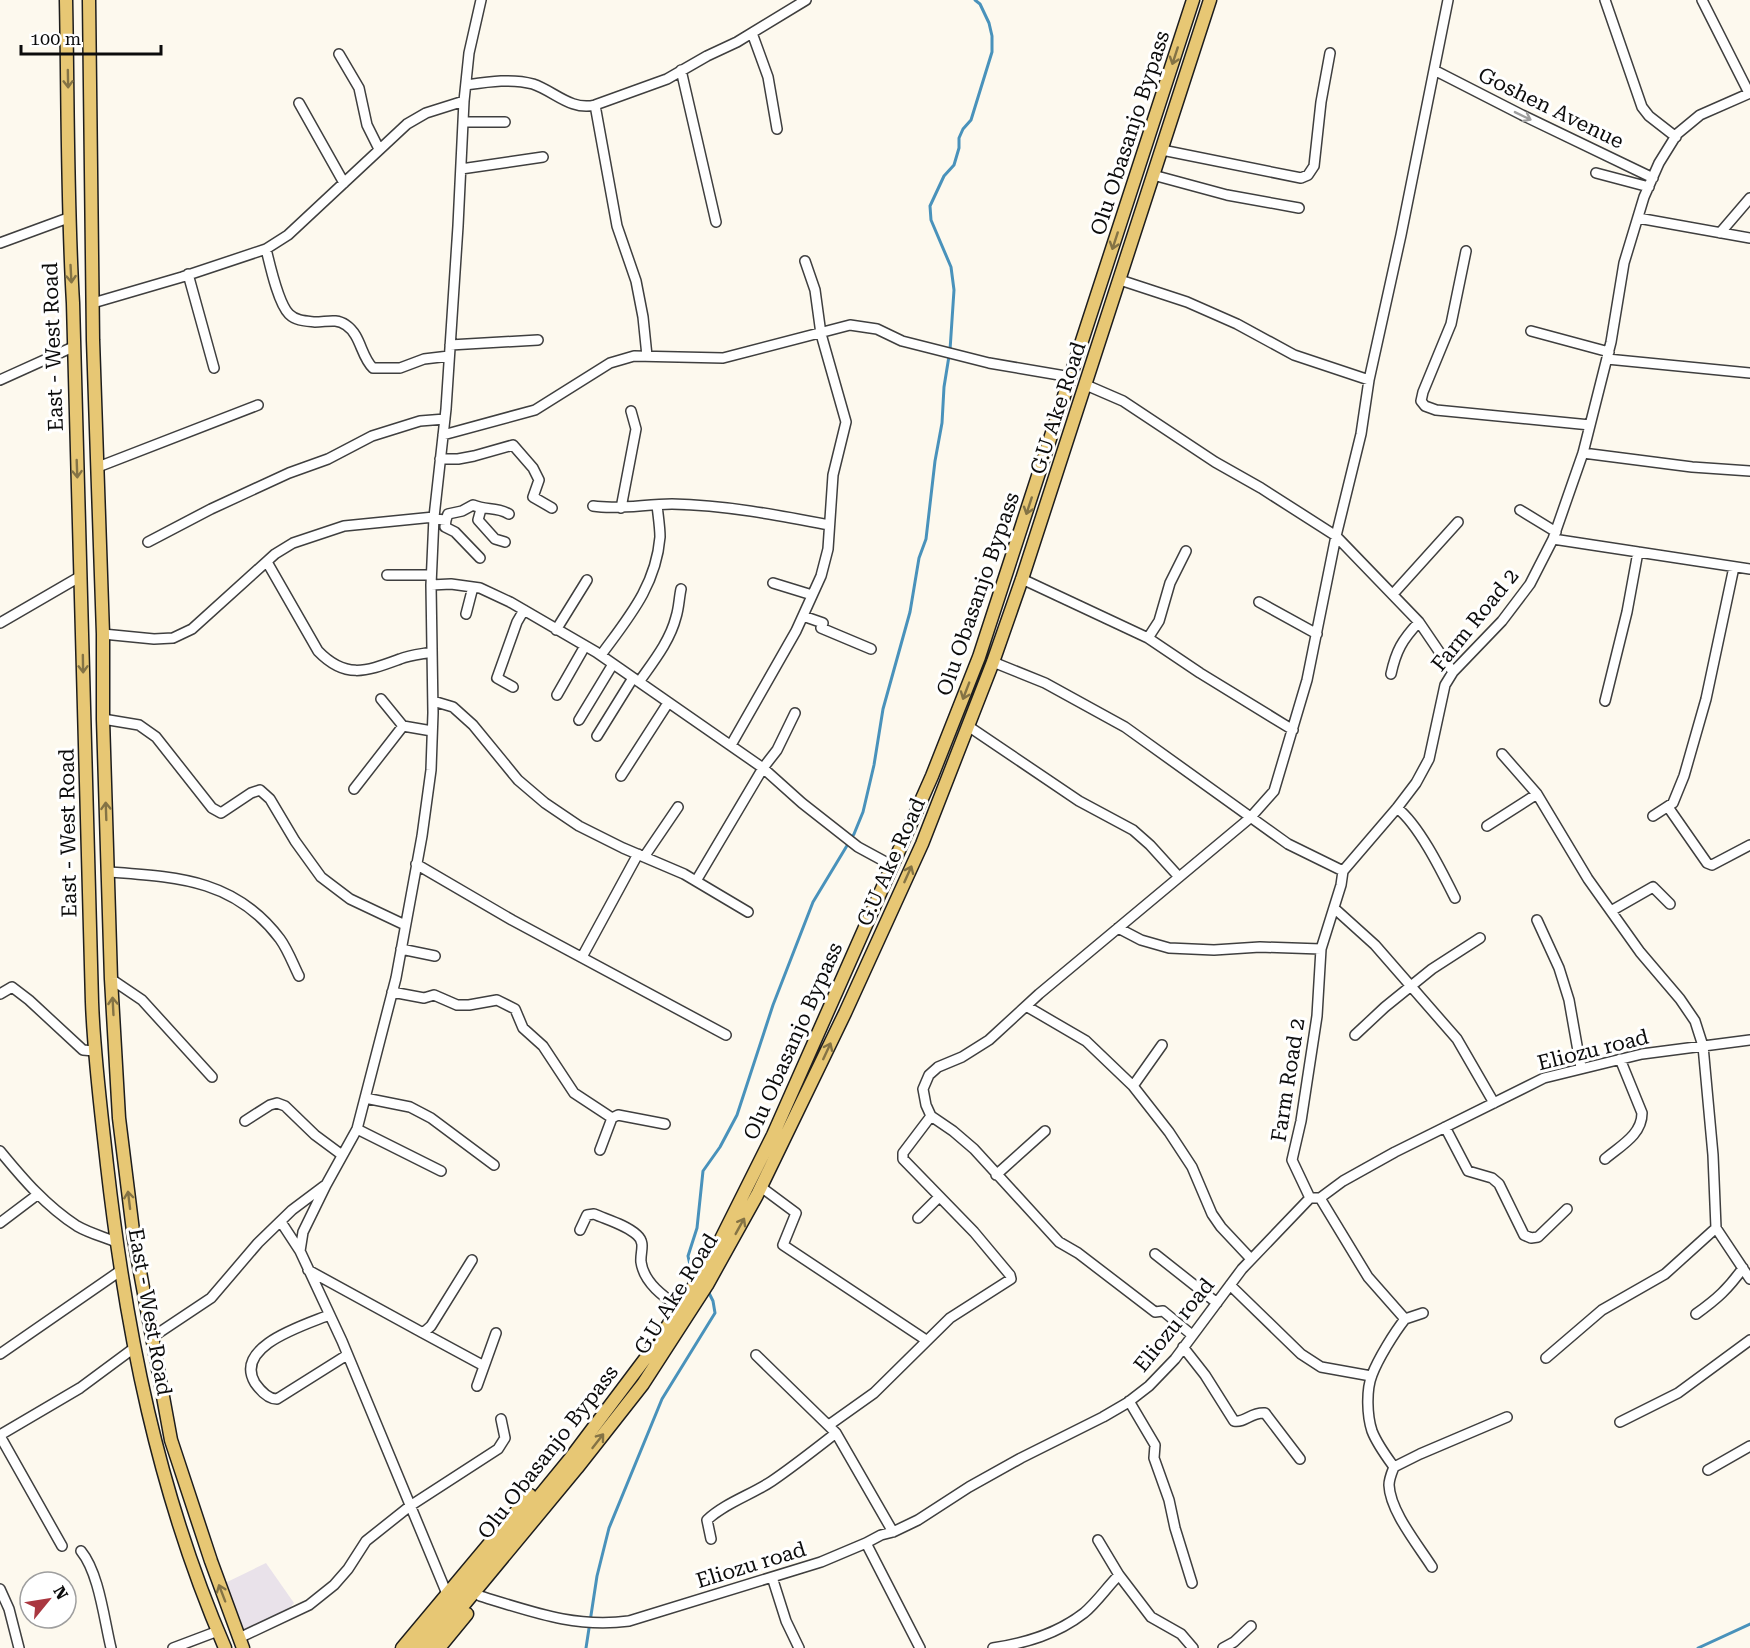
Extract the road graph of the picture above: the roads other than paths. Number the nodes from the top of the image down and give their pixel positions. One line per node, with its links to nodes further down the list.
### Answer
1 (66, 0): 34 (main road, East - West Road, one-way to 34)
2 (89, 0): 45 (main road, East - West Road)
3 (481, 0): 15 (street)
4 (806, 0): 10 (street)
5 (1193, 0): 56 (main road, Olu Obasanjo Bypass, one-way to 56)
6 (1210, 0): 25 (main road, G.U Ake Road)
7 (1448, 0): 14 (street)
8 (1605, 0): 23 (street)
9 (1702, 0): 16 (street)
10 (752, 33): 13 (street); 22 (street)
11 (1330, 53): 25 (street)
12 (339, 54): 24 (street)
13 (681, 70): 19 (street); 36 (street)
14 (1434, 70): 30 (street, Goshen Avenue, one-way to 30); 58 (street)
15 (466, 85): 17 (street); 19 (street)
16 (1749, 93): 23 (street, Farm Road 2)
17 (464, 101): 20 (street); 24 (street)
18 (299, 103): 31 (street)
19 (595, 105): 53 (street)
20 (463, 122): 21 (street); 27 (street)
21 (505, 122)
22 (777, 129)
23 (1676, 137): 30 (street, Farm Road 2)
24 (379, 149): 31 (street)
25 (1161, 150): 29 (main road, G.U Ake Road)
26 (543, 157): 27 (street)
27 (461, 169): 49 (street)
28 (1596, 173): 30 (street)
29 (1153, 175): 33 (street); 44 (main road, G.U Ake Road)
30 (1651, 182): 35 (street, Farm Road 2)
31 (344, 183): 40 (street)
32 (1750, 198): 37 (street)
33 (1299, 208)
34 (68, 218): 39 (street); 50 (main road, East - West Road, one-way to 50)
35 (1638, 218): 37 (street); 51 (street, Farm Road 2)
36 (716, 222)
37 (1720, 233): 38 (street)
38 (1750, 238)
39 (0, 243)
40 (266, 249): 43 (street); 52 (street)
41 (1466, 251): 63 (street)
42 (805, 261): 47 (street)
43 (188, 274): 45 (street); 54 (street)
44 (1120, 280): 58 (street); 59 (main road, G.U Ake Road)
45 (93, 303): 67 (main road, East - West Road)
46 (1531, 331): 51 (street)
47 (821, 334): 53 (street); 56 (street); 79 (street)
48 (538, 340): 49 (street)
49 (450, 345): 52 (street)
50 (73, 347): 57 (street); 91 (main road, East - West Road, one-way to 91)
51 (1608, 355): 55 (street); 63 (street, Farm Road 2)
52 (449, 356): 62 (street)
53 (647, 356): 64 (street)
54 (214, 368)
55 (1750, 373)
56 (1071, 377): 150 (main road, Olu Obasanjo Bypass, one-way to 150)
57 (0, 380)
58 (1369, 380): 81 (street)
59 (1086, 385): 81 (street); 92 (main road, G.U Ake Road)
60 (258, 405): 67 (street)
61 (631, 411): 72 (street)
62 (445, 419): 64 (street); 82 (street)
63 (1590, 425): 65 (street, Farm Road 2)
64 (443, 435): 66 (street)
65 (1583, 453): 68 (street); 80 (street, Farm Road 2)
66 (440, 459): 71 (street); 76 (street)
67 (98, 467): 107 (main road, East - West Road)
68 (1750, 471)
69 (657, 505): 72 (street); 79 (street); 113 (street)
70 (593, 506): 72 (street)
71 (552, 508)
72 (621, 508)
73 (481, 509): 75 (street); 77 (street); 83 (street)
74 (1520, 510): 80 (street)
75 (509, 514)
76 (434, 518): 77 (street); 87 (street); 93 (street)
77 (446, 520): 86 (street)
78 (1458, 522): 98 (street)
79 (829, 525): 99 (street)
80 (1554, 535): 85 (street); 116 (street, Farm Road 2)
81 (1336, 536): 98 (street); 108 (street)
82 (148, 542)
83 (505, 542)
84 (1186, 550): 109 (street)
85 (1638, 552): 88 (street); 125 (street)
86 (480, 558)
87 (267, 562): 107 (street); 112 (street)
88 (1734, 567): 89 (street); 142 (street)
89 (1750, 569)
90 (387, 575): 93 (street)
91 (81, 576): 105 (street); 179 (main road, East - West Road, one-way to 179)
92 (1022, 579): 109 (street); 114 (main road, G.U Ake Road)
93 (431, 580): 96 (street); 112 (street)
94 (587, 580): 106 (street)
95 (772, 583): 99 (street)
96 (474, 587): 101 (street); 102 (street)
97 (681, 589): 120 (street)
98 (1393, 594): 104 (street)
99 (812, 596): 103 (street)
100 (1259, 602): 108 (street)
101 (524, 610): 106 (street); 119 (street)
102 (466, 614)
103 (802, 616): 111 (street); 135 (street)
104 (1419, 622): 116 (street); 118 (street)
105 (0, 623)
106 (556, 630): 110 (street)
107 (103, 634): 128 (main road, East - West Road)
108 (1317, 634): 132 (street)
109 (1148, 638): 132 (street)
110 (585, 646): 113 (street); 122 (street)
111 (871, 649)
112 (432, 652): 124 (street)
113 (601, 656): 115 (street)
114 (993, 662): 131 (main road, G.U Ake Road); 145 (street)
115 (613, 664): 120 (street); 129 (street)
116 (1453, 672): 143 (street, Farm Road 2)
117 (487, 674): 119 (street)
118 (1391, 674)
119 (497, 678): 121 (street)
120 (636, 680): 126 (street); 134 (street)
121 (513, 687)
122 (557, 695)
123 (381, 699): 130 (street)
124 (433, 701): 133 (street); 148 (street)
125 (1605, 701)
126 (668, 703): 135 (street); 138 (street)
127 (795, 713): 137 (street)
128 (103, 719): 152 (main road, East - West Road, one-way to 128); 161 (street)
129 (579, 720)
130 (403, 726): 133 (street); 139 (street)
131 (968, 726): 153 (street); 201 (main road, G.U Ake Road, one-way to 131)
132 (1293, 730): 145 (street)
133 (432, 731): 149 (street)
134 (597, 736)
135 (731, 745): 137 (street)
136 (1502, 754): 140 (street)
137 (763, 768): 150 (street); 154 (street)
138 (621, 776)
139 (354, 789)
140 (1537, 794): 146 (street); 158 (street)
141 (678, 807): 148 (street)
142 (1668, 807): 144 (street); 147 (street)
143 (1397, 808): 151 (street, Farm Road 2); 155 (street)
144 (1653, 816)
145 (1250, 818): 151 (street); 153 (street)
146 (1487, 826)
147 (1750, 845)
148 (641, 855): 154 (street); 167 (street)
149 (416, 864): 161 (street); 167 (street)
150 (892, 866): 222 (main road, Olu Obasanjo Bypass)
151 (1342, 871): 157 (street, Farm Road 2)
152 (109, 872): 168 (street); 169 (main road, East - West Road)
153 (1179, 878): 162 (street)
154 (696, 881): 159 (street)
155 (1455, 898)
156 (1670, 904): 158 (street)
157 (1334, 908): 165 (street, Farm Road 2); 170 (street)
158 (1611, 911): 178 (street)
159 (748, 912)
160 (1537, 920): 181 (street)
161 (405, 925): 164 (street)
162 (1118, 928): 165 (street); 173 (street)
163 (1480, 938): 170 (street)
164 (401, 948): 166 (street); 171 (street)
165 (1321, 949): 204 (street, Farm Road 2)
166 (435, 957)
167 (582, 957): 174 (street)
168 (299, 976)
169 (111, 979): 182 (street); 230 (main road, East - West Road, one-way to 169)
170 (1411, 986): 175 (street); 185 (street)
171 (392, 992): 184 (street); 187 (street)
172 (0, 994): 179 (street)
173 (1026, 1006): 183 (street); 186 (street)
174 (726, 1035)
175 (1355, 1035)
176 (1750, 1040): 178 (street, Eliozu road)
177 (1162, 1045): 183 (street)
178 (1703, 1046): 180 (street, Eliozu road); 209 (street)
179 (94, 1051): 211 (main road, East - West Road)
180 (1620, 1059): 181 (street, Eliozu road); 196 (street)
181 (1581, 1068): 185 (street, Eliozu road)
182 (213, 1077)
183 (1133, 1086): 214 (street)
184 (365, 1098): 191 (street); 197 (street)
185 (1494, 1103): 190 (street, Eliozu road)
186 (931, 1116): 199 (street); 203 (street)
187 (612, 1118): 189 (street); 193 (street)
188 (245, 1121): 195 (street)
189 (665, 1124)
190 (1445, 1126): 204 (street, Eliozu road); 205 (street)
191 (357, 1129): 195 (street); 198 (street)
192 (1045, 1131): 199 (street)
193 (600, 1150)
194 (0, 1151): 202 (street)
195 (342, 1155): 200 (street)
196 (1605, 1159)
197 (494, 1166)
198 (441, 1171)
199 (996, 1175): 229 (street)
200 (326, 1185): 207 (street); 212 (street)
201 (761, 1187): 231 (street); 250 (main road, G.U Ake Road, one-way to 201)
202 (37, 1195): 208 (street); 211 (street)
203 (939, 1197): 206 (street); 231 (street)
204 (1315, 1198): 214 (street, Eliozu road); 226 (street, Farm Road 2)
205 (1567, 1209)
206 (918, 1218)
207 (281, 1222): 212 (street); 230 (street)
208 (0, 1223)
209 (1716, 1228): 216 (street); 238 (street)
210 (580, 1230): 222 (street)
211 (116, 1242): 218 (main road, East - West Road)
212 (300, 1251): 217 (street)
213 (1155, 1254): 221 (street)
214 (1251, 1259): 220 (street, Eliozu road)
215 (472, 1260): 227 (street)
216 (1743, 1268): 219 (street); 224 (street)
217 (308, 1270): 225 (street); 227 (street)
218 (120, 1271): 234 (main road, East - West Road); 235 (street)
219 (1750, 1279)
220 (1230, 1285): 221 (street, Eliozu road); 240 (street)
221 (1217, 1303): 229 (street, Eliozu road)
222 (680, 1308): 250 (main road, Olu Obasanjo Bypass)
223 (1423, 1312): 226 (street)
224 (1696, 1314)
225 (329, 1315): 236 (street); 236 (street)
226 (1405, 1319): 240 (street)
227 (423, 1333): 239 (street)
228 (496, 1333): 239 (street)
229 (1192, 1335): 233 (street, Eliozu road)
230 (151, 1338): 269 (main road, East - West Road, one-way to 230)
231 (926, 1340): 246 (street)
232 (1750, 1340): 245 (street)
233 (1183, 1347): 242 (street, Eliozu road); 249 (street)
234 (134, 1348): 247 (street); 268 (main road, East - West Road)
235 (0, 1354)
236 (347, 1355): 253 (street)
237 (756, 1355): 246 (street)
238 (1546, 1358)
239 (484, 1366): 241 (street)
240 (1371, 1376): 251 (street)
241 (477, 1386)
242 (1129, 1401): 254 (street, Eliozu road); 263 (street)
243 (1508, 1417): 251 (street)
244 (501, 1419): 253 (street)
245 (1620, 1422)
246 (832, 1429): 254 (street); 255 (street)
247 (0, 1435): 258 (street)
248 (1750, 1446): 252 (street)
249 (1300, 1459)
250 (573, 1464): 265 (main road); 266 (main road); 275 (main road, Olu Obasanjo Bypass); 276 (main road, G.U Ake Road)
251 (1394, 1467): 260 (street)
252 (1708, 1470)
253 (410, 1506): 265 (street); 269 (street)
254 (893, 1532): 257 (street, Eliozu road)
255 (711, 1539)
256 (1098, 1540): 261 (street)
257 (866, 1543): 262 (street, Eliozu road); 279 (street)
258 (62, 1546)
259 (81, 1551): 271 (street)
260 (1432, 1567)
261 (1119, 1575): 280 (street); 281 (street)
262 (772, 1577): 266 (street, Eliozu road); 278 (street)
263 (1192, 1583)
264 (0, 1588): 270 (street)
265 (447, 1593): 274 (main road)
266 (480, 1596): 277 (main road)
267 (1251, 1626): 282 (street)
268 (218, 1631): 272 (street); 273 (main road, East - West Road)
269 (241, 1643)
270 (19, 1648)
271 (111, 1648)
272 (172, 1648)
273 (225, 1648)
274 (402, 1648)
275 (415, 1648)
276 (428, 1648)
277 (440, 1648)
278 (799, 1648)
279 (920, 1648)
280 (993, 1648)
281 (1193, 1648)
282 (1223, 1648)

